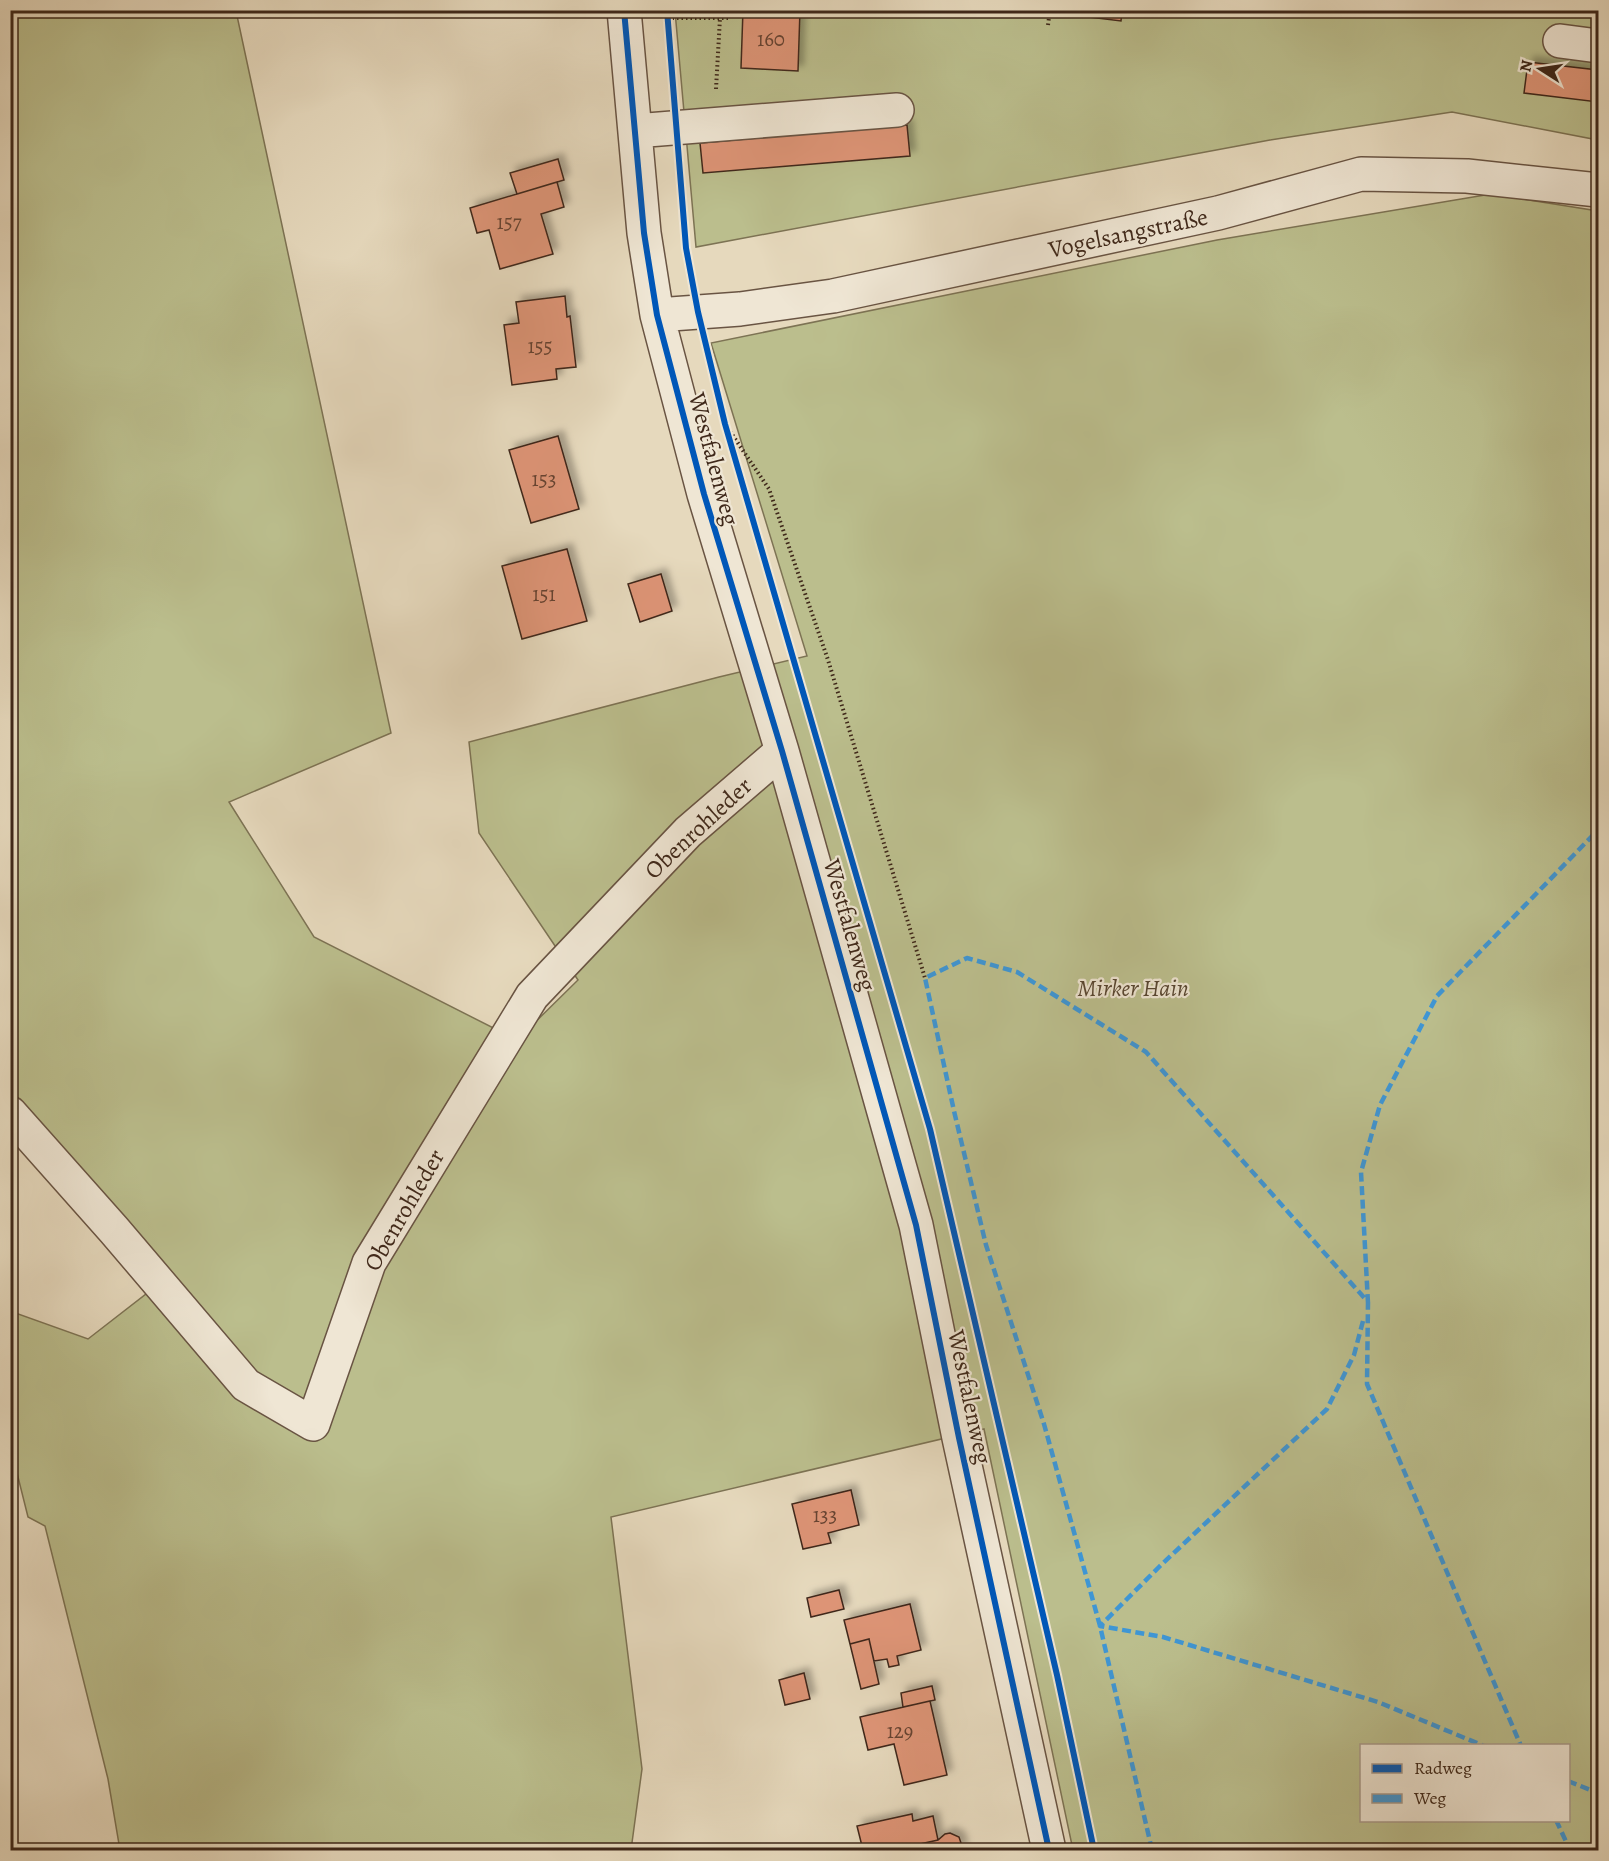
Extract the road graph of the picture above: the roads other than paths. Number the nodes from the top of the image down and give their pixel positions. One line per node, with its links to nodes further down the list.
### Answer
1 (624, 10): 5 (street, Westfalenweg)
2 (1560, 41): 3 (street)
3 (1599, 46)
4 (897, 110): 5 (street)
5 (635, 131): 7 (street, Westfalenweg)
6 (1599, 190): 7 (street, Vogelsangstraße)
7 (657, 315): 8 (street, Westfalenweg)
8 (782, 752): 9 (street, Obenrohleder); 10 (street, Westfalenweg)
9 (10, 1113)
10 (1049, 1851)

